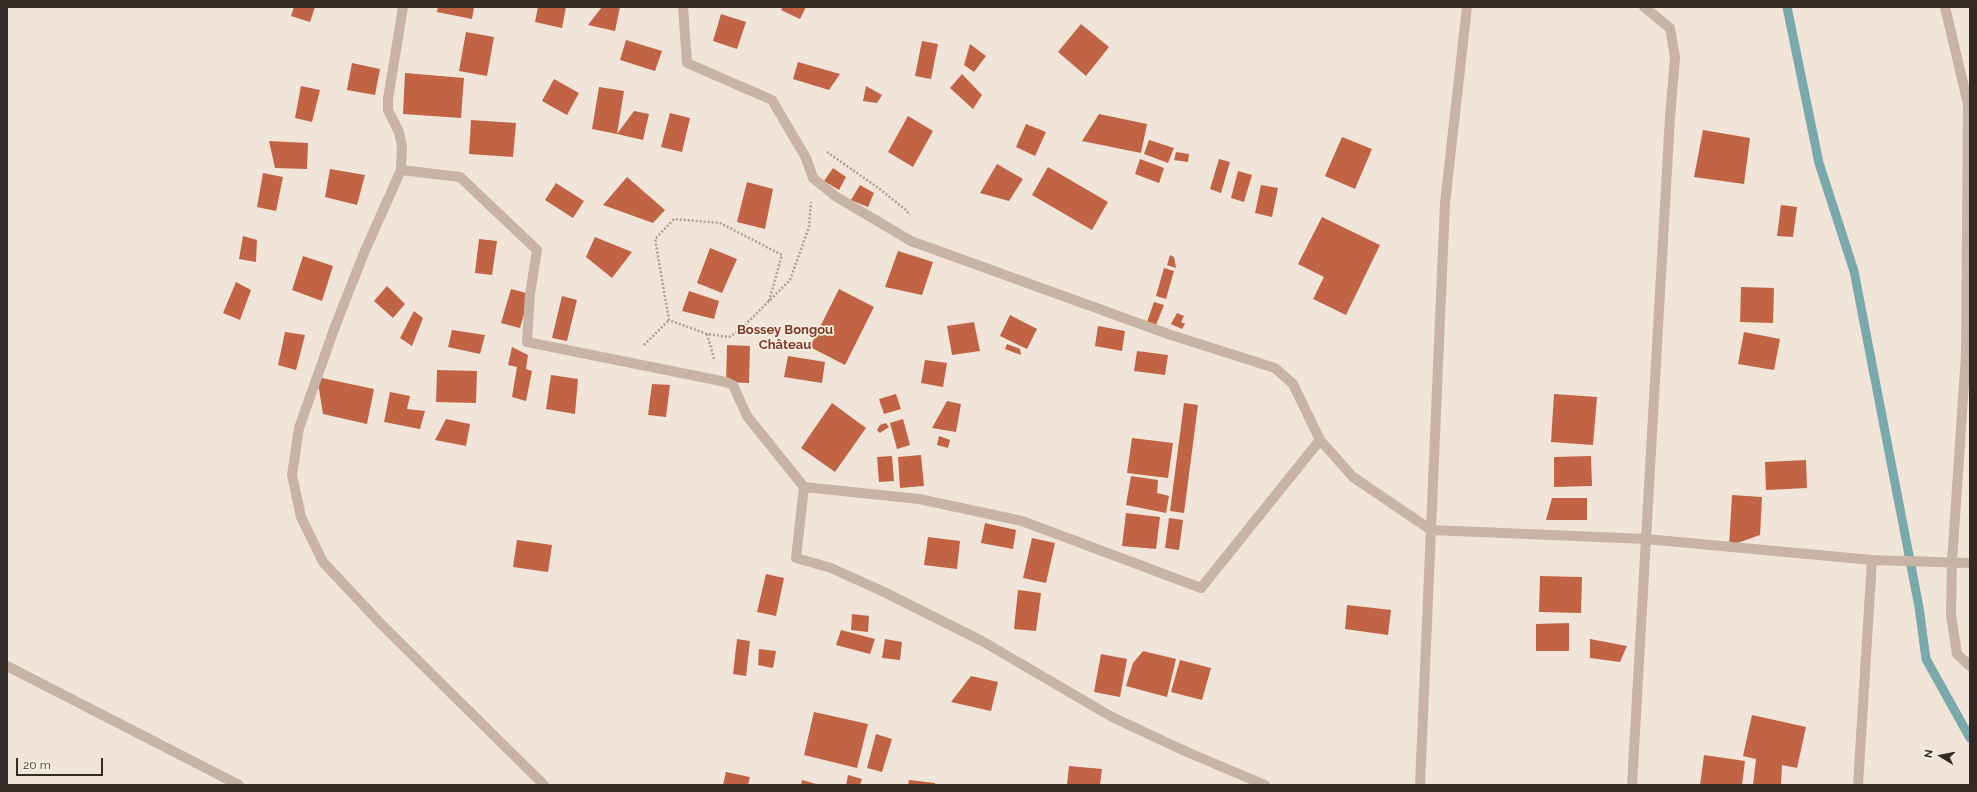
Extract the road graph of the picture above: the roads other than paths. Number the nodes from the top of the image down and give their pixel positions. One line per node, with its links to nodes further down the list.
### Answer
1 (403, 7): 7 (street)
2 (683, 7): 9 (street)
3 (1467, 7): 11 (street)
4 (1644, 7): 12 (street)
5 (1945, 7): 6 (street)
6 (1969, 104): 8 (street)
7 (401, 170): 10 (street); 19 (street)
8 (1968, 354): 14 (street)
9 (1320, 440): 10 (street); 11 (street)
10 (804, 487): 20 (street)
11 (1431, 530): 12 (street); 21 (street)
12 (1646, 539): 13 (street); 22 (street)
13 (1872, 560): 14 (street); 23 (street)
14 (1952, 562): 15 (street); 17 (street)
15 (1970, 563)
16 (7, 666): 18 (street)
17 (1970, 666)
18 (239, 785)
19 (544, 785)
20 (1265, 785)
21 (1420, 785)
22 (1632, 785)
23 (1858, 785)

